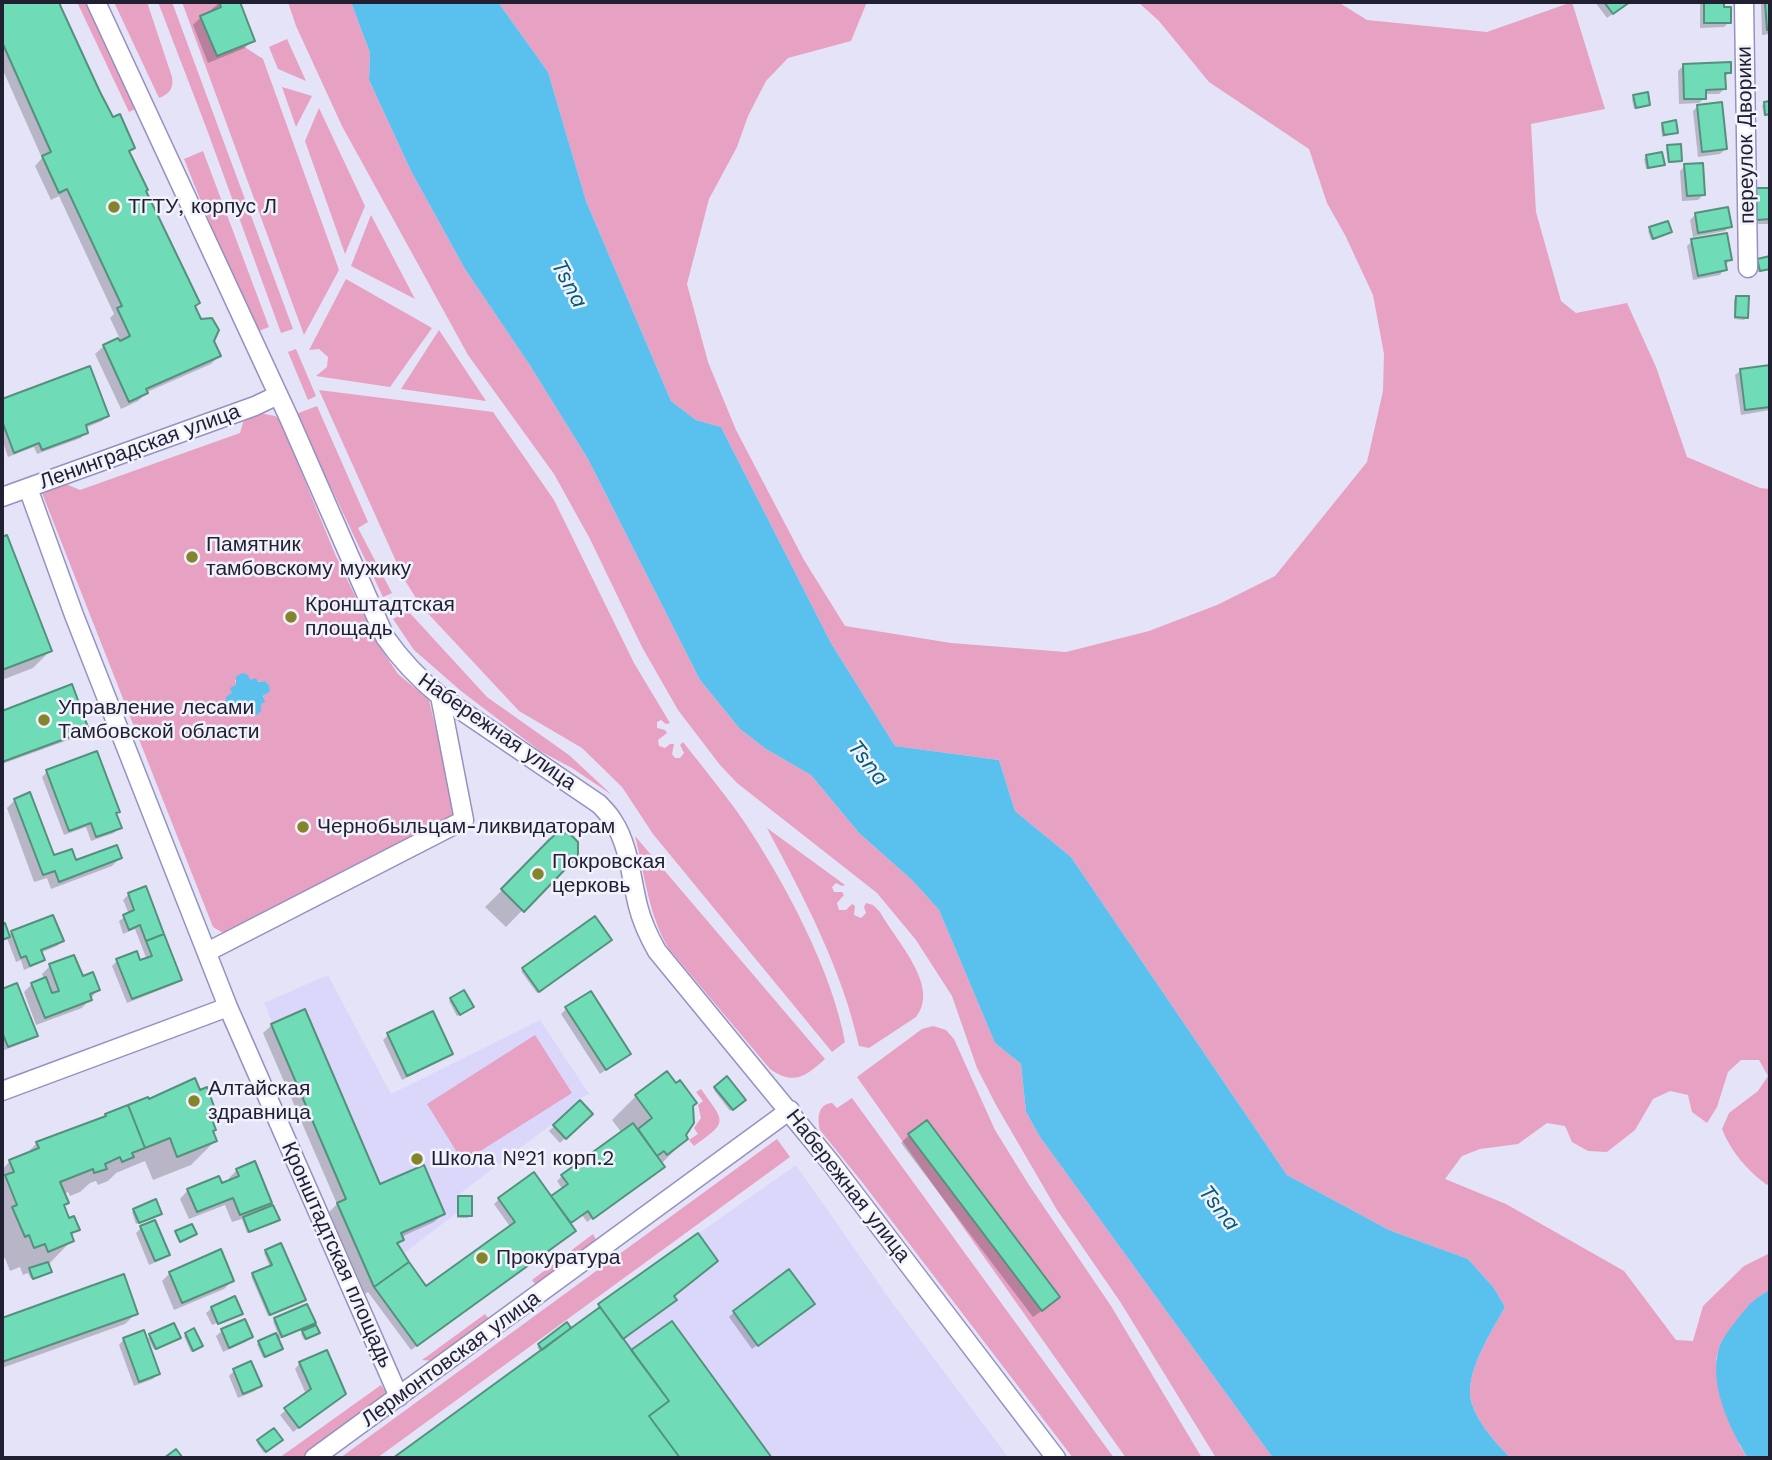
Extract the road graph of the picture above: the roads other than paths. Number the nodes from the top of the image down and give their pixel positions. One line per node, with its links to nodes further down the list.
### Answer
1 (96, 2): 4 (street, Набережная улица)
2 (1744, 2): 3 (street, переулок Дворики)
3 (1748, 268)
4 (278, 395): 5 (street, Ленинградская улица); 7 (street, Набережная улица)
5 (28, 488): 6 (street, Ленинградская улица); 8 (street, Кронштадтская площадь)
6 (2, 498)
7 (440, 696): 8 (street); 11 (street, Набережная улица)
8 (207, 952): 9 (street, Кронштадтская площадь)
9 (228, 1007): 10 (street); 12 (street, Кронштадтская площадь)
10 (2, 1091)
11 (790, 1110): 12 (street, Лермонтовская улица); 14 (street, Набережная улица)
12 (399, 1397): 13 (street, Лермонтовская улица)
13 (314, 1458)
14 (1056, 1458)

